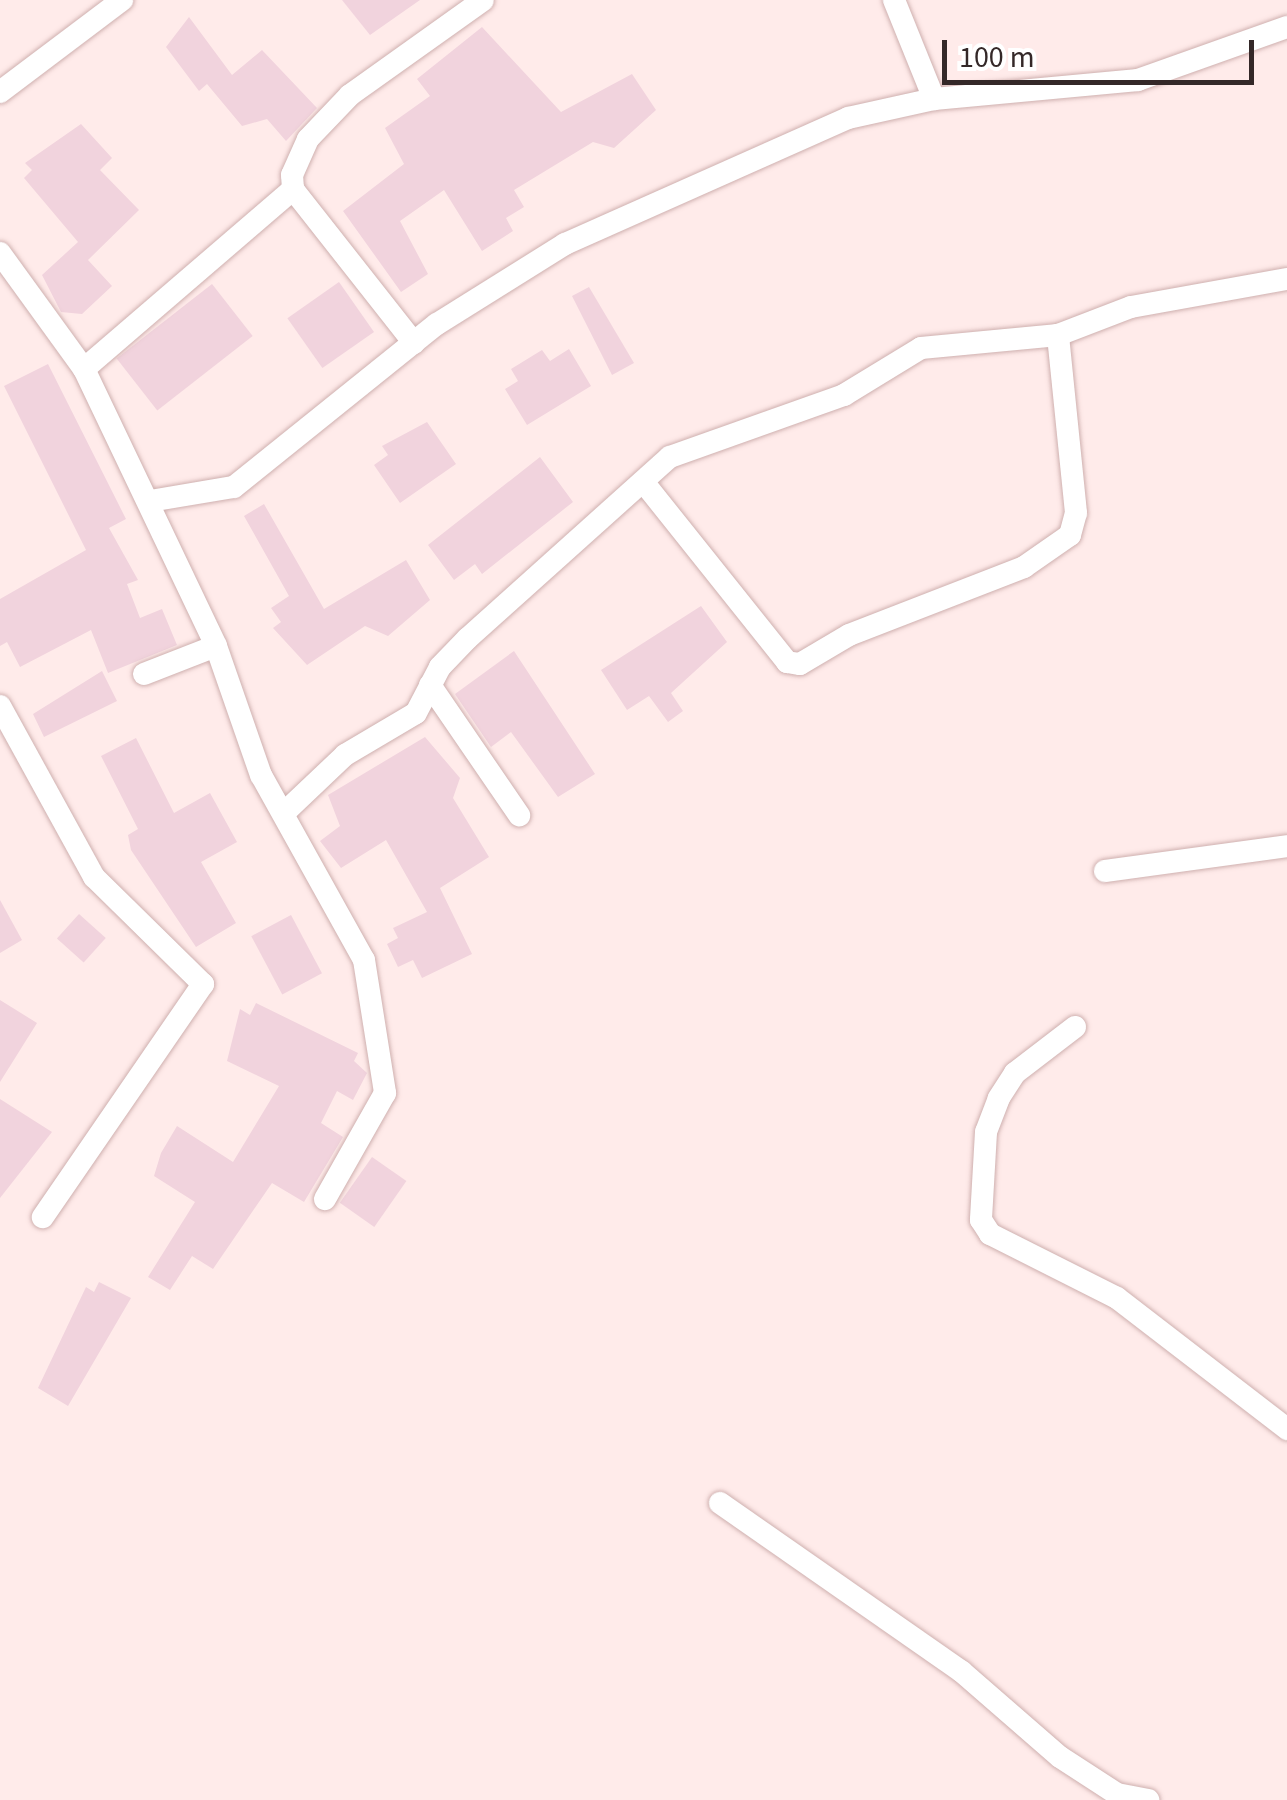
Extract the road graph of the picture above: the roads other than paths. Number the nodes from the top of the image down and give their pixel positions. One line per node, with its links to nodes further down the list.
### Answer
1 (122, 0): 5 (street)
2 (483, 0): 7 (street)
3 (894, 0): 6 (street)
4 (1287, 27): 6 (street)
5 (0, 92)
6 (934, 99): 11 (street)
7 (293, 190): 11 (street); 12 (street)
8 (0, 252): 12 (street)
9 (1287, 279): 10 (street)
10 (1058, 335): 13 (street); 13 (street)
11 (414, 343): 14 (street)
12 (84, 369): 14 (street)
13 (645, 484): 17 (street)
14 (150, 501): 15 (street)
15 (216, 646): 16 (street); 19 (street)
16 (144, 674)
17 (430, 685): 19 (street); 20 (street)
18 (0, 706): 25 (street)
19 (285, 812): 24 (street)
20 (519, 815)
21 (1287, 846): 22 (street)
22 (1105, 871)
23 (1075, 1027): 26 (street)
24 (325, 1198)
25 (43, 1217)
26 (1287, 1429)
27 (720, 1503): 28 (street)
28 (1114, 1797): 29 (street)
29 (1148, 1800)

